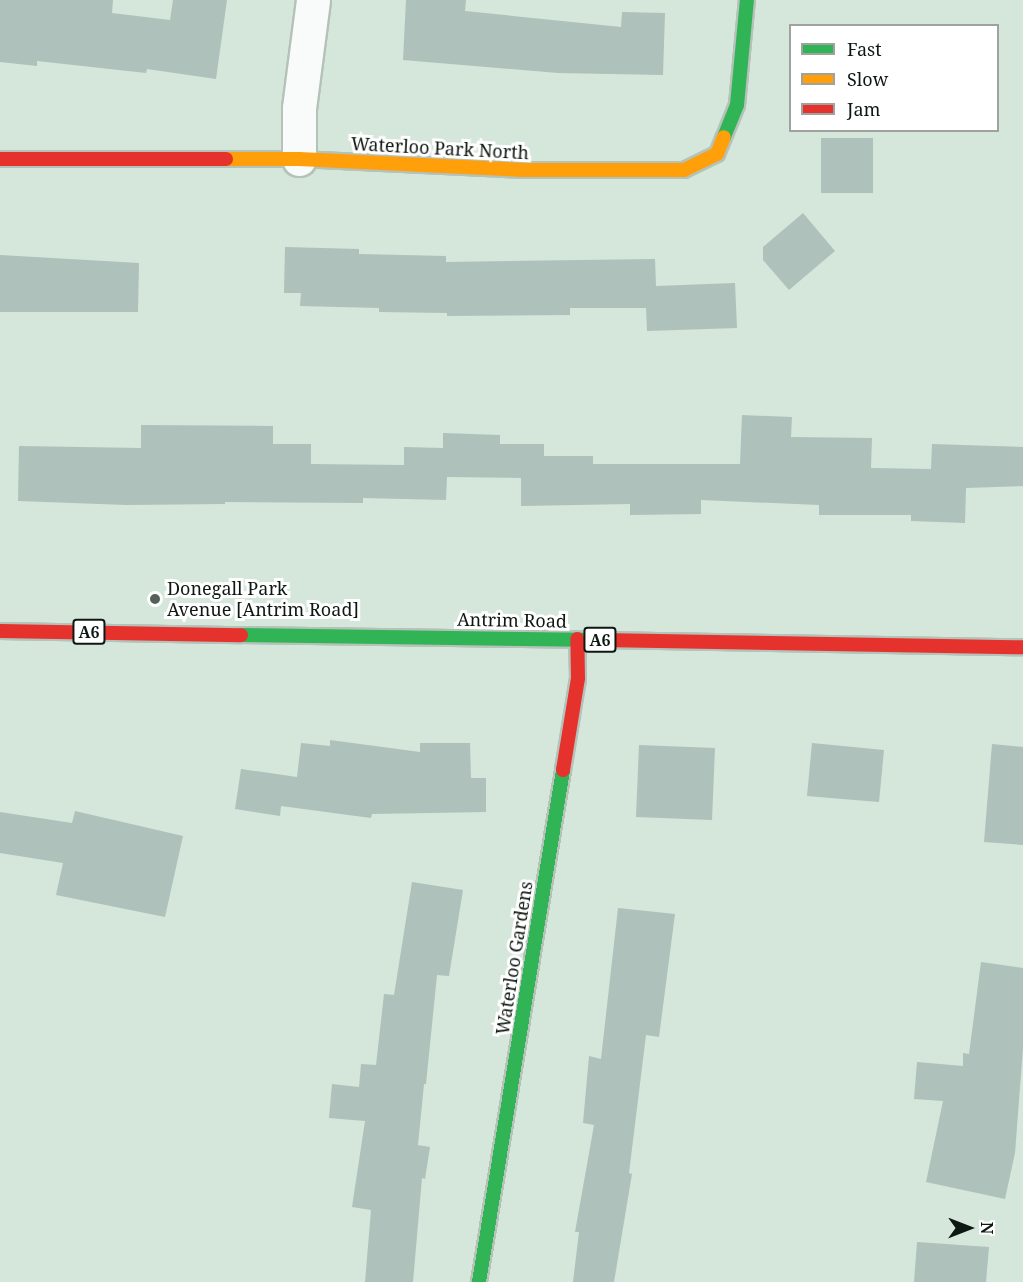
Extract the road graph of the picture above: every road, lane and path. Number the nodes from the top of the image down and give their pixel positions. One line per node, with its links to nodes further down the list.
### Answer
1 (313, 0): 4 (street)
2 (747, 0): 4 (street, Waterloo Park North)
3 (0, 159): 4 (street, Waterloo Park North)
4 (299, 159)
5 (0, 631): 6 (street, Antrim Road / A6)
6 (577, 639): 7 (street, Antrim Road / A6); 8 (street, Waterloo Gardens)
7 (1023, 647)
8 (479, 1282)

